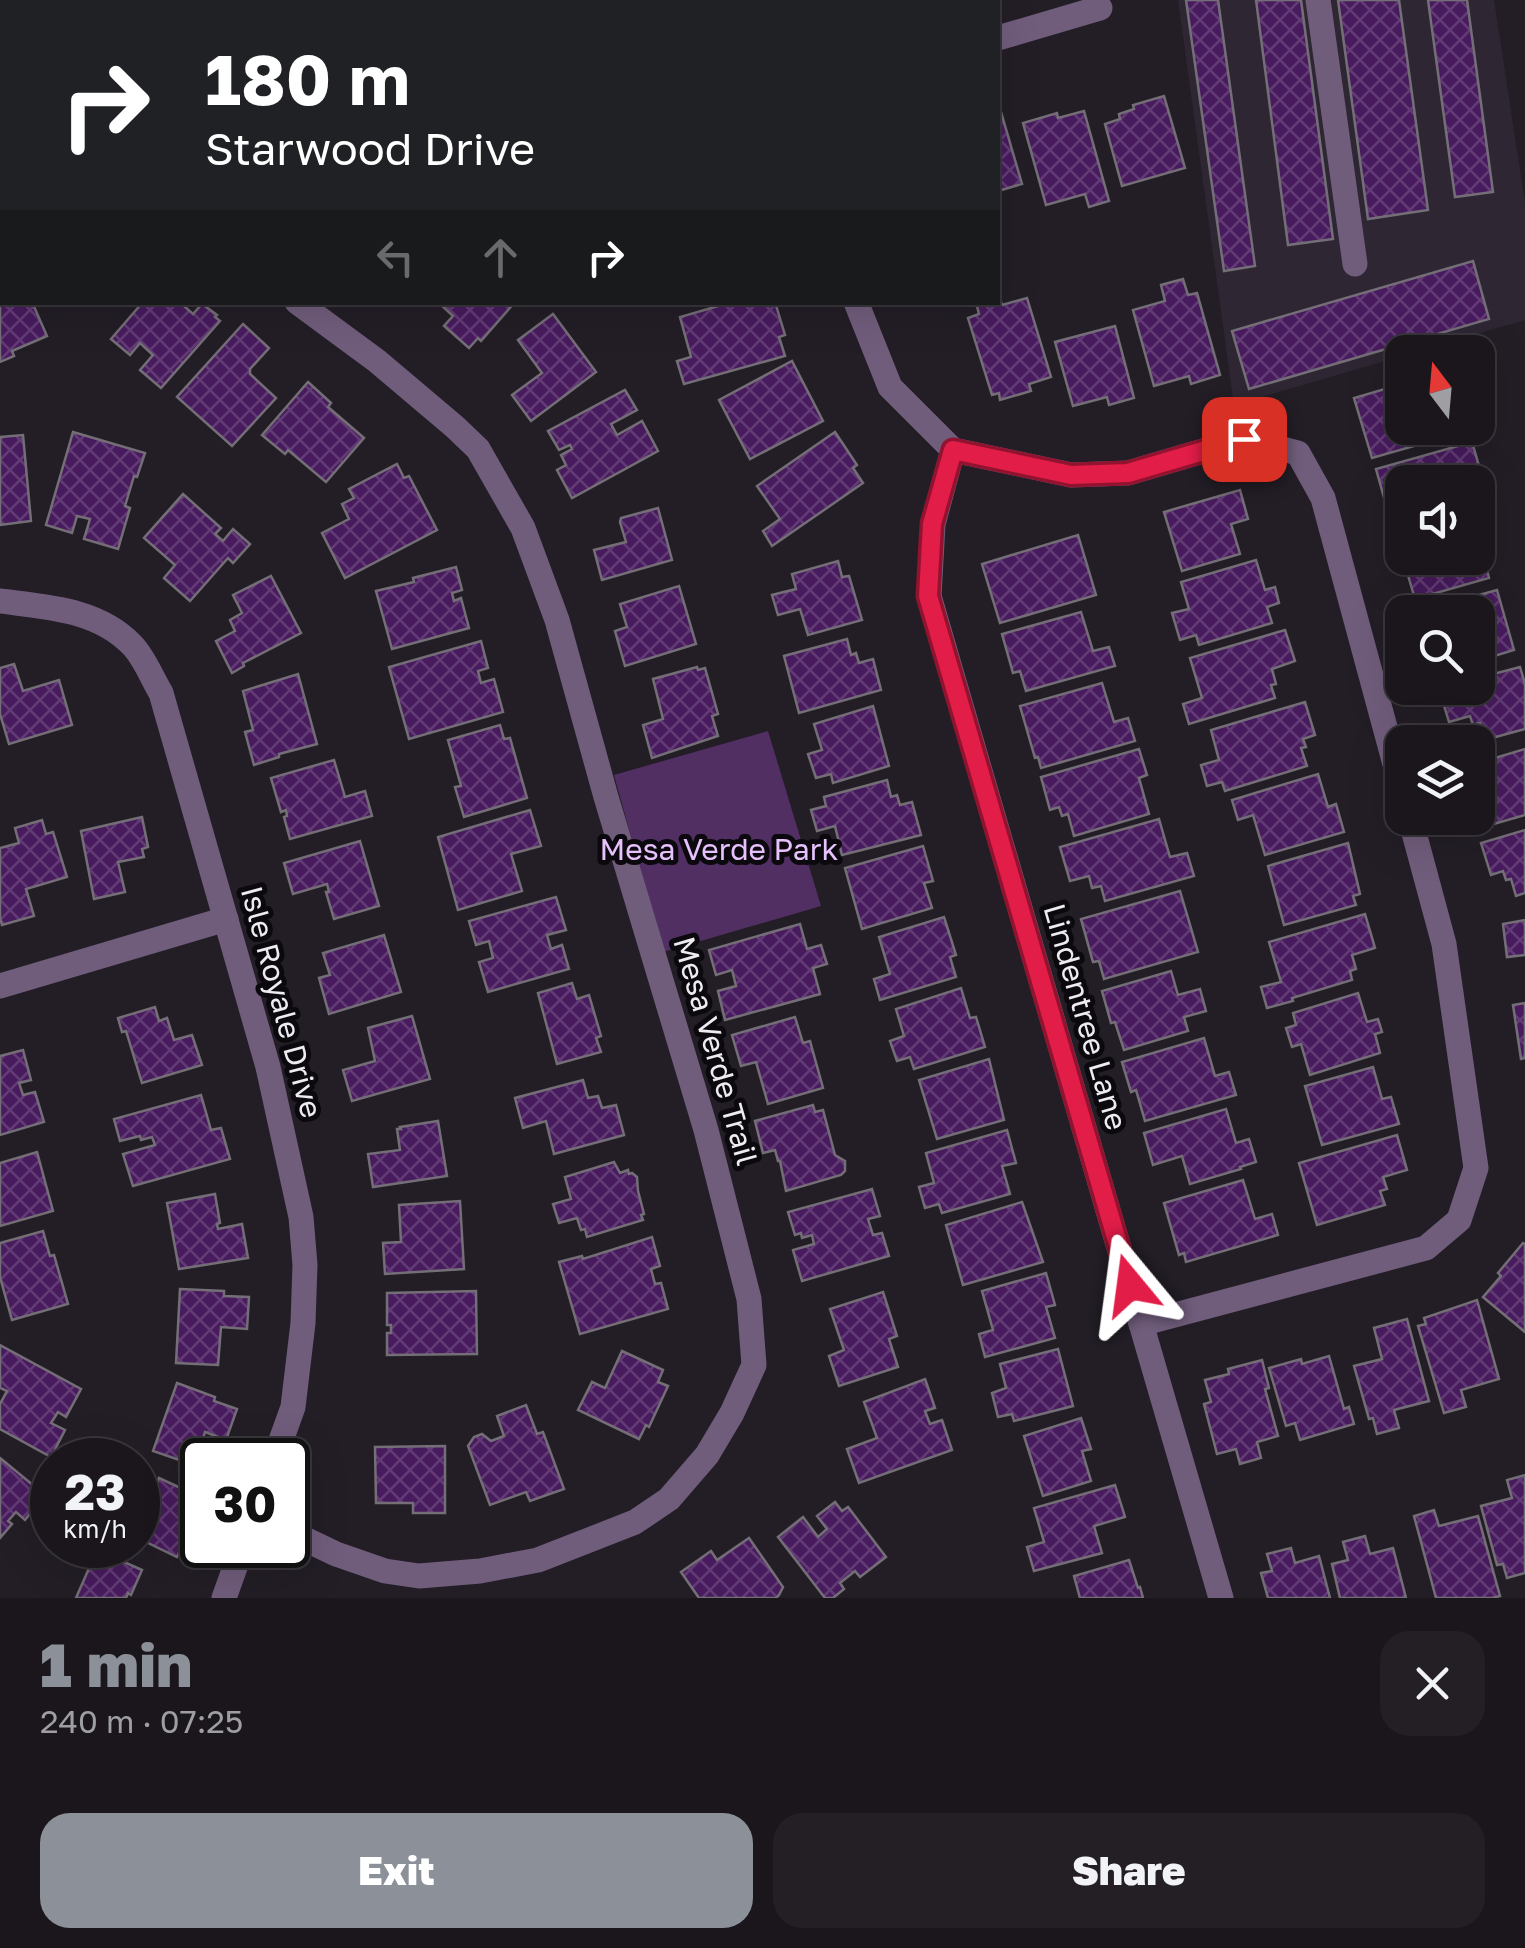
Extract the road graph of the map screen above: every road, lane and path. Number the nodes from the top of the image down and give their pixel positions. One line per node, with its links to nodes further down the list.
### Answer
1 (1318, 0): 4 (street)
2 (1100, 8): 3 (street)
3 (1000, 37)
4 (1355, 264)
5 (302, 305): 15 (street, Mesa Verde Trail)
6 (857, 305): 7 (street)
7 (953, 450): 9 (street); 13 (street, Lindentree Lane)
8 (0, 601): 11 (street, Isle Royale Drive)
9 (1385, 727)
10 (1415, 835): 13 (street)
11 (226, 919): 12 (street); 14 (street, Isle Royale Drive)
12 (0, 986)
13 (1142, 1324): 18 (street, Lindentree Lane)
14 (282, 1438)
15 (310, 1542)
16 (235, 1568): 17 (street)
17 (224, 1598)
18 (1221, 1598)

